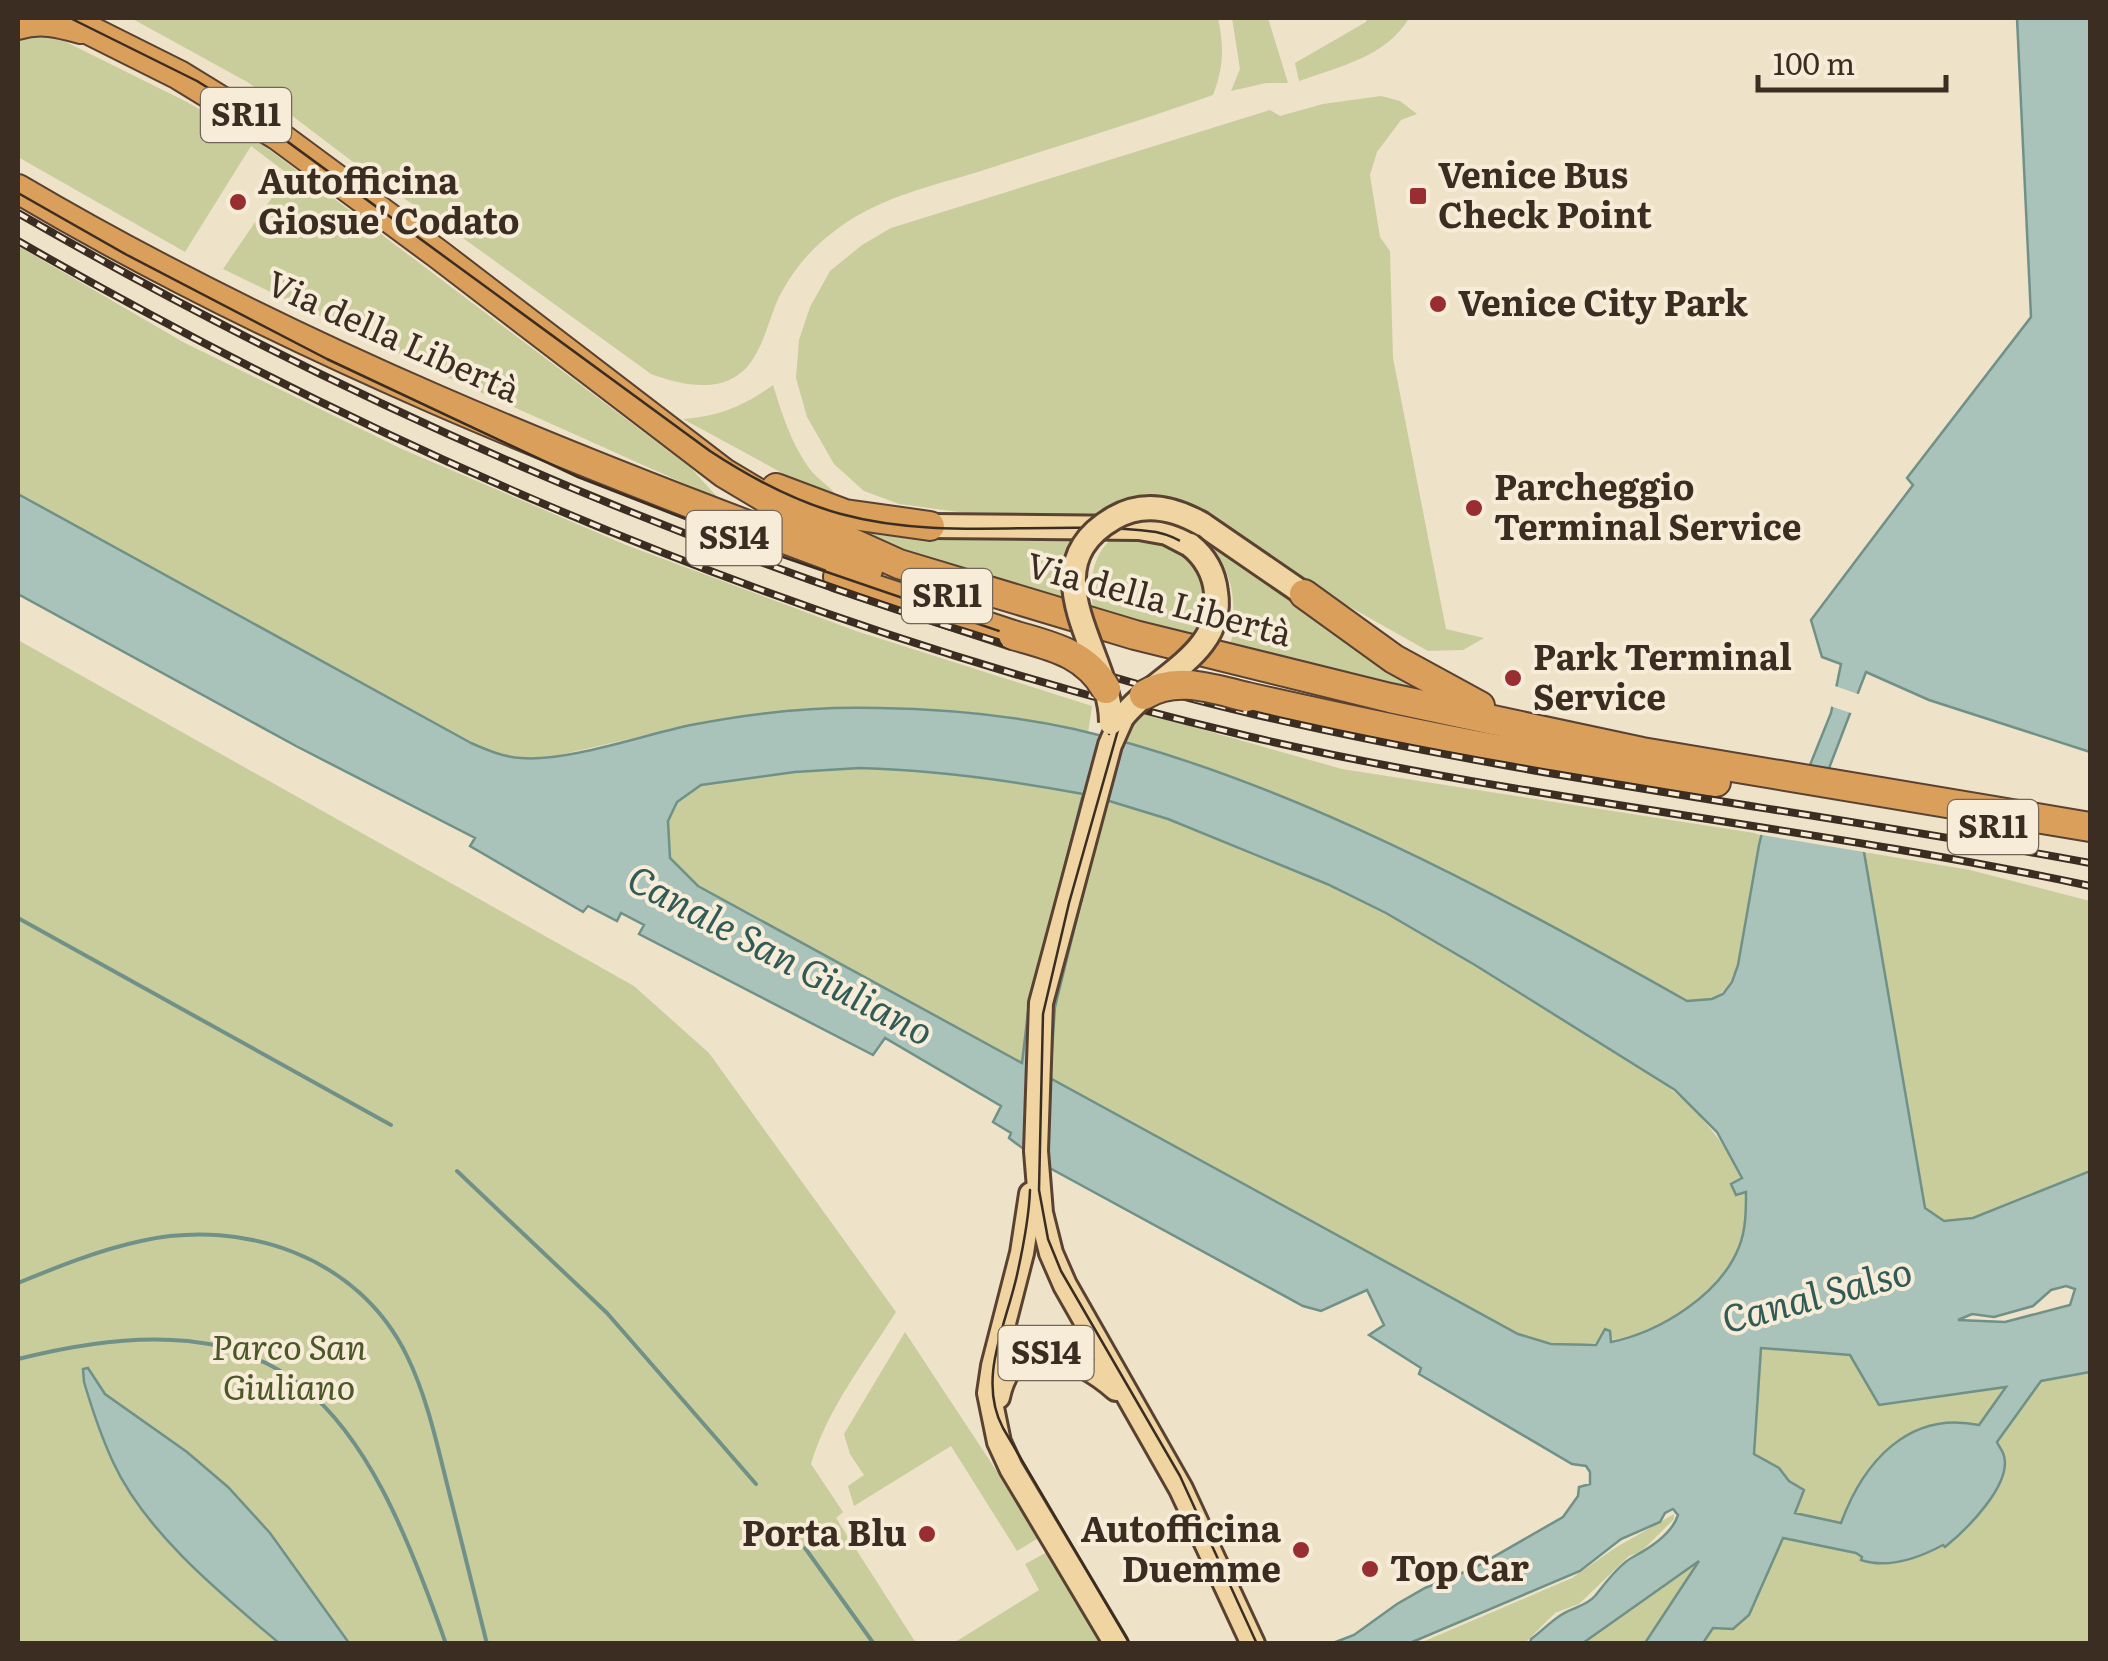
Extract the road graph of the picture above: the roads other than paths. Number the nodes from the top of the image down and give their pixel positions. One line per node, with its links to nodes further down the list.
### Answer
1 (66, 18): 3 (highway, Via della Libertà / SR11)
2 (18, 25): 3 (highway, SR11)
3 (129, 49): 7 (highway, Via della Libertà / SR11)
4 (18, 172): 8 (highway, SR11)
5 (18, 189): 6 (highway, Via della Libertà / SR11)
6 (199, 290): 8 (highway, Via della Libertà / SR11); 11 (highway, SS14, bridge)
7 (490, 293): 9 (highway, SS14); 13 (highway, Via della Libertà / SR11)
8 (690, 504): 15 (highway, Via della Libertà / SR11)
9 (930, 526): 12 (main road, SS14, bridge)
10 (1304, 594): 11 (main road, SS14, bridge); 13 (highway, SS14)
11 (1106, 689): 14 (main road, SS14, bridge)
12 (1144, 694): 14 (main road, SS14, bridge); 15 (highway, bridge)
13 (1522, 726): 15 (highway, Via della Libertà / SR11)
14 (1110, 745): 19 (main road, SS14)
15 (1734, 776): 16 (highway, Via della Libertà / SR11)
16 (1896, 802): 17 (highway, Via della Libertà / SR11); 18 (highway, Via della Libertà / SR11)
17 (2090, 827)
18 (2090, 843)
19 (1036, 1158): 20 (main road, SS14); 21 (main road, SS14)
20 (1133, 1406): 21 (main road, SS14); 23 (main road, SS14)
21 (996, 1429): 22 (main road, SS14)
22 (1116, 1644)
23 (1253, 1644)

